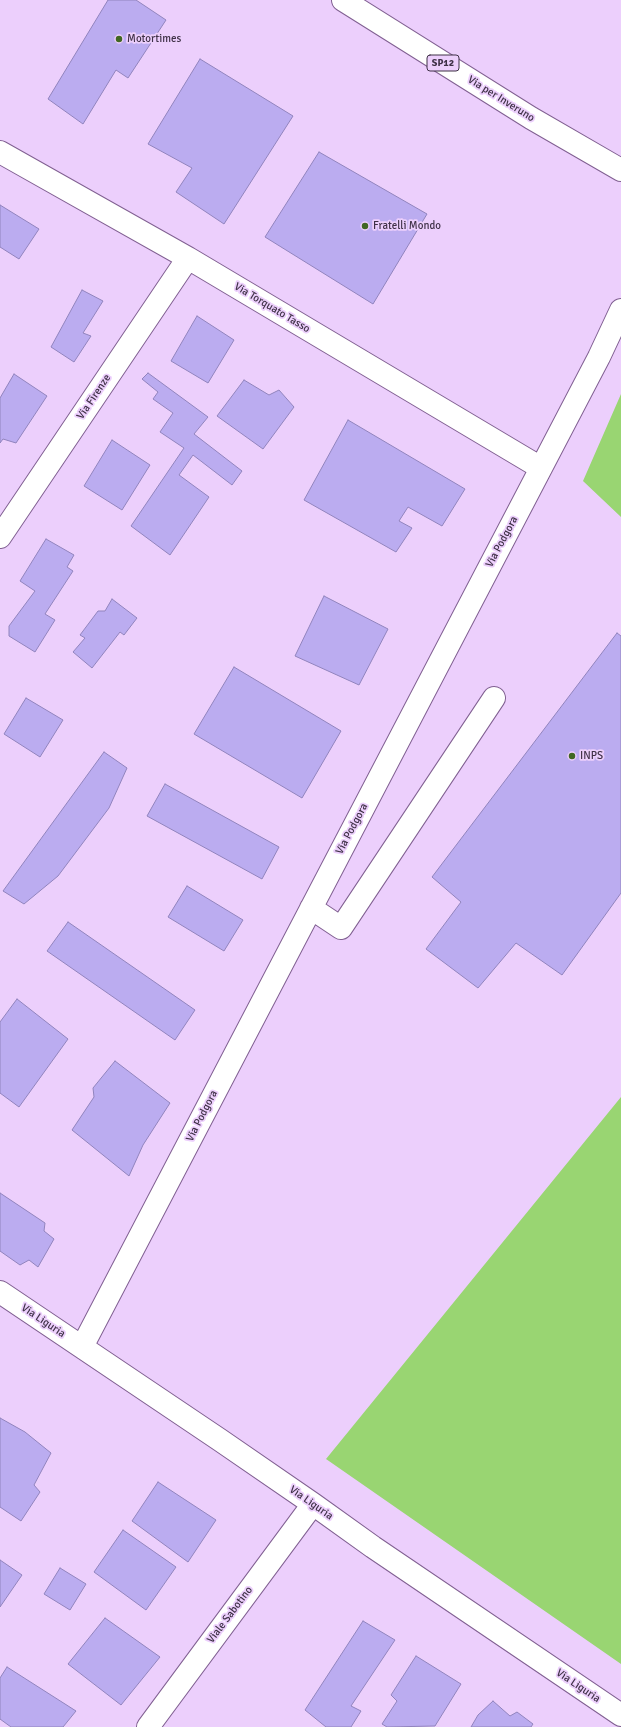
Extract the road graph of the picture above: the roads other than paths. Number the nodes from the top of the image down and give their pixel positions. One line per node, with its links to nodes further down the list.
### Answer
1 (343, 0): 3 (street, Via per Inveruno / SP12)
2 (0, 152): 4 (street, Via Torquato Tasso)
3 (621, 170)
4 (188, 258): 8 (street, Via Torquato Tasso); 9 (street, Via Firenze)
5 (621, 310): 7 (street, Via Podgora)
6 (621, 333): 7 (street)
7 (599, 357): 8 (street, Via Podgora)
8 (541, 468): 11 (street, Via Podgora)
9 (0, 537)
10 (494, 698): 11 (street)
11 (311, 908): 13 (street, Via Podgora)
12 (0, 1292): 13 (street, Via Liguria)
13 (82, 1347): 14 (street, Via Liguria)
14 (313, 1504): 15 (street, Via Liguria); 16 (street, Viale Sabotino)
15 (621, 1715)
16 (148, 1727)

